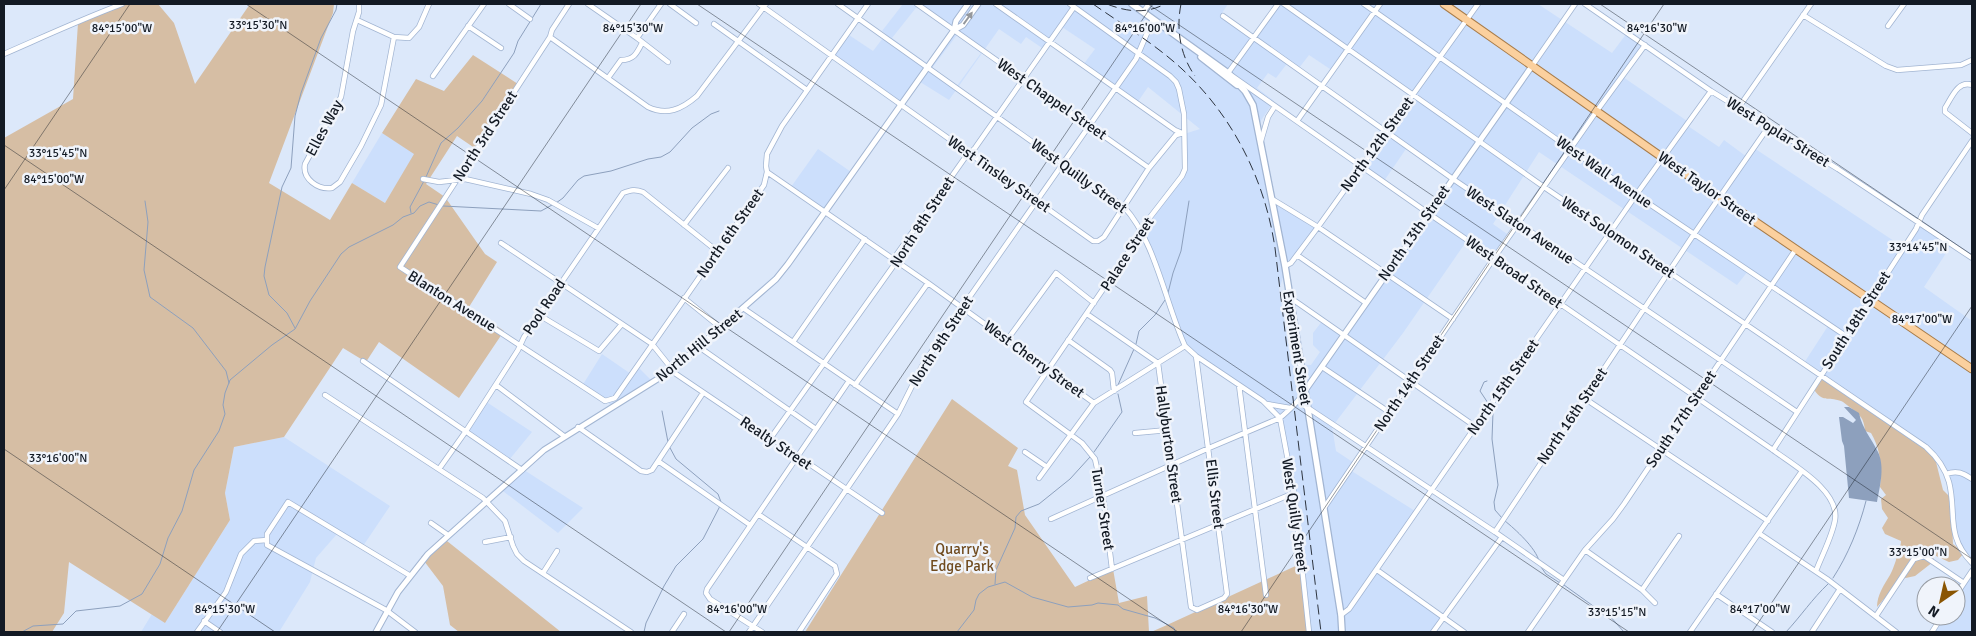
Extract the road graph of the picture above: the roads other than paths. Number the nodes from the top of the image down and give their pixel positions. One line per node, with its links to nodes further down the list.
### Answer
1 (122, 4): 57 (street)
2 (359, 4): 38 (street, Elles Way)
3 (429, 4): 45 (street)
4 (484, 4): 42 (street)
5 (509, 4): 36 (street)
6 (569, 4): 46 (street, North 3rd Street)
7 (588, 4): 48 (street)
8 (661, 4): 48 (street)
9 (670, 4): 40 (street)
10 (759, 4): 30 (street, West Tinsley Street)
11 (838, 4): 35 (street, West Quilly Street)
12 (868, 4): 35 (street, North 6th Street)
13 (917, 4): 44 (street, West Chappel Street)
14 (968, 4): 44 (street, North Hill Street)
15 (978, 4): 44 (street, one-way to 15)
16 (996, 4): 51 (street)
17 (1132, 4): 32 (main road, West Broad Street)
18 (1149, 4): 32 (street)
19 (1278, 4): 47 (street)
20 (1284, 4): 55 (street, West Solomon Street)
21 (1364, 4): 31 (street, West Wall Avenue)
22 (1380, 4): 31 (street)
23 (1444, 4): 39 (main road, West Taylor Street)
24 (1478, 4): 39 (street, North 12th Street)
25 (1575, 4): 62 (street)
26 (1585, 4): 53 (street, West Poplar Street)
27 (1810, 4): 33 (street)
28 (1904, 4): 43 (street)
29 (1072, 5): 51 (street, North 8th Street); 56 (street, Palace Street)
30 (765, 6): 50 (street); 58 (street, West Tinsley Street)
31 (1375, 11): 55 (street); 59 (street, West Wall Avenue)
32 (1143, 12): 37 (main road, West Broad Street)
33 (1803, 15): 60 (street); 78 (street)
34 (1223, 16): 47 (street, West Slaton Avenue)
35 (858, 18): 58 (street, North 6th Street); 63 (street, West Quilly Street)
36 (530, 19)
37 (1153, 19): 49 (main road, West Broad Street); 56 (street, North 9th Street)
38 (357, 20): 45 (street); 45 (street, Elles Way)
39 (1467, 20): 59 (street, North 12th Street); 62 (main road, West Taylor Street)
40 (696, 23)
41 (714, 24): 50 (street)
42 (468, 26): 54 (street); 65 (street)
43 (1888, 26)
44 (954, 30): 63 (street, North Hill Street); 67 (street, West Chappel Street)
45 (394, 37)
46 (550, 37): 66 (street); 101 (street, North 3rd Street)
47 (1254, 37): 64 (street); 68 (street, West Slaton Avenue)
48 (636, 38): 52 (street)
49 (1183, 40): 64 (main road, West Broad Street); 72 (main road)
50 (738, 41): 66 (street); 71 (street)
51 (1050, 42): 67 (street, North 8th Street); 70 (street)
52 (642, 43): 61 (street); 66 (street)
53 (1645, 46): 73 (street, West Poplar Street); 79 (street, North 14th Street)
54 (502, 48)
55 (1348, 48): 68 (street); 74 (street, West Solomon Street)
56 (1139, 53): 70 (street, North 9th Street); 87 (street, Palace Street)
57 (4, 54)
58 (831, 55): 71 (street, North 6th Street); 76 (street, West Tinsley Street)
59 (1440, 58): 74 (street, North 12th Street); 75 (street, West Wall Avenue)
60 (1972, 60)
61 (668, 62)
62 (1532, 66): 75 (street, North 13th Street); 79 (main road, West Taylor Street)
63 (928, 68): 76 (street, North Hill Street); 80 (street, West Quilly Street)
64 (1228, 73): 72 (main road, Experiment Street); 77 (street, West Broad Street)
65 (433, 76)
66 (608, 78)
67 (1024, 79): 80 (street, North 8th Street); 84 (street, West Chappel Street)
68 (1321, 86): 82 (street); 86 (street, West Slaton Avenue)
69 (1972, 86): 88 (street)
70 (1115, 88): 84 (street, North 9th Street); 87 (street)
71 (807, 90): 99 (street, North 6th Street)
72 (1245, 91): 83 (main road, Experiment Street)
73 (1711, 91): 78 (street, West Poplar Street); 94 (street, North 15th Street)
74 (1414, 94): 86 (street, North 12th Street); 90 (street, West Solomon Street)
75 (1505, 103): 90 (street, North 13th Street); 92 (street, West Wall Avenue)
76 (901, 105): 93 (street, West Tinsley Street); 109 (street, North Hill Street)
77 (1275, 106): 81 (street); 82 (street, West Broad Street)
78 (1739, 107): 85 (street, West Poplar Street)
79 (1596, 112): 92 (street, North 14th Street); 94 (main road, West Taylor Street)
80 (997, 116): 93 (street, North 8th Street); 95 (street, West Quilly Street)
81 (1268, 117): 83 (street); 89 (street)
82 (1297, 120): 96 (street, West Broad Street)
83 (1258, 123): 89 (main road, Experiment Street)
84 (1089, 125): 95 (street, North 9th Street); 98 (street, West Chappel Street)
85 (1769, 126): 105 (street, North 16th Street); 111 (street, West Poplar Street)
86 (1387, 132): 96 (street, North 12th Street); 102 (street, West Slaton Avenue)
87 (1184, 133): 98 (street); 116 (street, Palace Street)
88 (1972, 133)
89 (1261, 141): 106 (main road, Experiment Street)
90 (1479, 141): 102 (street, North 13th Street); 103 (street, West Solomon Street)
91 (1972, 141): 111 (street, South 18th Street)
92 (1570, 149): 103 (street, North 14th Street); 104 (street, West Wall Avenue)
93 (970, 153): 107 (street, West Tinsley Street); 126 (street, North 8th Street)
94 (1663, 158): 104 (street, North 15th Street); 105 (main road, West Taylor Street)
95 (1063, 163): 107 (street, North 9th Street); 108 (street, West Quilly Street)
96 (1362, 166): 110 (street, West Broad Street); 114 (street, North 12th Street)
97 (728, 168): 113 (street)
98 (1149, 168): 108 (street)
99 (767, 172): 109 (street, West Cherry Street); 122 (street, North 6th Street)
100 (423, 179): 101 (street)
101 (457, 179): 115 (street); 128 (street, North 3rd Street)
102 (1453, 179): 110 (street, North 13th Street); 112 (street, West Slaton Avenue)
103 (1544, 187): 112 (street, North 14th Street); 117 (street, West Solomon Street)
104 (1636, 194): 117 (street, North 15th Street); 118 (street, West Wall Avenue)
105 (1719, 197): 118 (street, North 16th Street); 121 (main road, West Taylor Street)
106 (1272, 199): 114 (street); 127 (main road, Experiment Street)
107 (1036, 200): 108 (street, West Tinsley Street); 141 (street, North 9th Street)
108 (1124, 207): 116 (street, West Quilly Street)
109 (826, 212): 119 (street, West Cherry Street); 142 (street, North Hill Street)
110 (1428, 213): 125 (street, West Broad Street); 131 (street, North 13th Street)
111 (1919, 222): 124 (street, West Poplar Street); 136 (street, South 18th Street)
112 (1518, 224): 125 (street, North 14th Street); 129 (street, West Slaton Avenue)
113 (684, 225): 115 (street, Pool Road); 122 (street)
114 (1318, 227): 123 (street, North 12th Street); 131 (street)
115 (598, 228): 133 (street, Pool Road)
116 (1141, 232): 139 (street, Palace Street); 158 (street, West Quilly Street)
117 (1611, 232): 129 (street, North 15th Street); 130 (street, West Solomon Street)
118 (1694, 234): 130 (street, North 16th Street); 134 (street, West Wall Avenue)
119 (865, 239): 126 (street, West Cherry Street); 154 (street)
120 (501, 244): 133 (street, Realty Street)
121 (1796, 249): 134 (street, South 17th Street); 136 (main road, West Taylor Street)
122 (717, 251): 135 (street, North 6th Street)
123 (1297, 255): 127 (street, North 12th Street); 138 (street)
124 (1971, 255)
125 (1494, 258): 140 (street, West Broad Street); 146 (street, North 14th Street)
126 (895, 260): 132 (street, West Cherry Street); 163 (street, North 8th Street)
127 (1285, 266): 137 (main road, Experiment Street)
128 (400, 268): 155 (street, Blanton Avenue)
129 (1585, 269): 140 (street, North 15th Street); 143 (street, West Slaton Avenue)
130 (1669, 272): 143 (street, North 16th Street); 148 (street, West Solomon Street)
131 (1386, 273): 138 (street, North 13th Street); 146 (street)
132 (928, 283): 141 (street, West Cherry Street); 173 (street)
133 (560, 284): 145 (street, Pool Road); 147 (street, Realty Street)
134 (1771, 286): 148 (street, South 17th Street); 151 (street, West Wall Avenue)
135 (684, 298): 149 (street); 156 (street, North 6th Street)
136 (1870, 299): 151 (street, South 18th Street); 167 (main road, West Taylor Street)
137 (1290, 300): 150 (street); 176 (main road, Experiment Street)
138 (1366, 302): 150 (street, North 13th Street)
139 (1094, 304): 144 (street, Palace Street); 152 (street)
140 (1561, 304): 157 (street, West Broad Street); 192 (street, North 15th Street)
141 (962, 307): 152 (street, West Cherry Street); 190 (street, North 9th Street)
142 (744, 308): 149 (street, North Hill Street); 154 (street)
143 (1643, 309): 157 (street, North 16th Street); 162 (street, West Slaton Avenue)
144 (1087, 314): 153 (street, Palace Street); 164 (street, Hallyburton Street)
145 (539, 315): 147 (street); 155 (street, Pool Road)
146 (1453, 319): 171 (street, North 14th Street)
147 (622, 324): 156 (street, Realty Street)
148 (1746, 324): 162 (street, South 17th Street); 169 (street, West Solomon Street)
149 (721, 328): 159 (street, North Hill Street)
150 (1344, 336): 165 (street, North 13th Street); 171 (street)
151 (1846, 336): 169 (street, South 18th Street)
152 (1007, 340): 166 (street, West Cherry Street)
153 (1068, 340): 166 (street, Palace Street); 175 (street)
154 (793, 342): 163 (street)
155 (521, 344): 172 (street, Pool Road); 181 (street, Blanton Avenue)
156 (652, 344): 168 (street, Realty Street); 181 (street, North 6th Street)
157 (1620, 345): 179 (street, West Broad Street); 180 (street, North 16th Street)
158 (1185, 346): 160 (street, West Quilly Street); 164 (street)
159 (699, 347): 168 (street, North Hill Street); 187 (street)
160 (1196, 356): 174 (street, West Quilly Street); 203 (street, Ellis Street)
161 (363, 361): 196 (street)
162 (1720, 362): 179 (street, South 17th Street); 189 (street, West Slaton Avenue)
163 (824, 363): 170 (street); 187 (street, North 8th Street)
164 (1158, 364): 175 (street); 195 (street, Hallyburton Street)
165 (1322, 367): 176 (street, North 13th Street); 188 (street)
166 (1048, 369): 183 (street, West Cherry Street); 199 (street, Turner Street)
167 (1972, 369)
168 (672, 370): 177 (street, Realty Street); 193 (street, North Hill Street)
169 (1821, 375): 189 (street, South 18th Street); 214 (street, West Solomon Street)
170 (849, 381): 173 (street); 194 (street)
171 (1410, 381): 188 (street, North 14th Street); 192 (street)
172 (496, 385): 196 (street, Pool Road); 200 (street)
173 (854, 385): 190 (street)
174 (1239, 386): 184 (street, West Quilly Street); 197 (street)
175 (1114, 391): 183 (street)
176 (1304, 392): 182 (street, North 13th Street); 185 (main road, Experiment Street)
177 (703, 393): 201 (street, Realty Street); 208 (street)
178 (326, 395): 211 (street)
179 (1696, 396): 204 (street, South 17th Street); 205 (street, West Broad Street)
180 (1584, 398): 204 (street); 231 (street, North 16th Street)
181 (605, 401)
182 (1299, 402): 185 (street); 186 (street, North 13th Street)
183 (1094, 403): 199 (street)
184 (1266, 404): 186 (street, West Quilly Street); 191 (street, West Quilly Street)
185 (1306, 406): 202 (street); 222 (main road, Experiment Street)
186 (1290, 408): 191 (street, North 13th Street)
187 (790, 410): 194 (street); 201 (street, North 8th Street)
188 (1389, 412): 202 (street, North 14th Street)
189 (1797, 412): 205 (street, South 18th Street)
190 (898, 414): 217 (street, North 9th Street)
191 (1280, 418): 197 (street, North 13th Street); 219 (street, West Quilly Street)
192 (1476, 426): 218 (street, North 15th Street)
193 (578, 427): 200 (street, North Hill Street); 208 (street)
194 (816, 428): 207 (street)
195 (1168, 430): 198 (street); 209 (street, Hallyburton Street)
196 (466, 432): 211 (street, Pool Road); 212 (street)
197 (1244, 432): 203 (street, North 13th Street); 223 (street)
198 (1135, 433)
199 (1070, 435): 210 (street); 220 (street, Turner Street)
200 (564, 436): 212 (street, North Hill Street)
201 (770, 439): 207 (street, Realty Street)
202 (1367, 446): 218 (street); 222 (street, North 14th Street)
203 (1209, 448): 209 (street, North 13th Street); 229 (street, Ellis Street)
204 (1660, 449): 227 (street); 241 (street, South 17th Street)
205 (1773, 450): 213 (street, West Broad Street)
206 (1025, 452): 210 (street)
207 (797, 457): 217 (street, Realty Street); 225 (street)
208 (658, 461): 230 (street)
209 (1172, 464): 220 (street, North 13th Street); 238 (street, Hallyburton Street)
210 (1047, 467): 215 (street)
211 (439, 469): 221 (street)
212 (522, 470): 221 (street, North Hill Street)
213 (1802, 471): 227 (street); 246 (street, West Broad Street)
214 (1946, 474): 216 (street); 243 (street, West Solomon Street)
215 (1039, 478)
216 (1972, 479)
217 (846, 489): 224 (street, Realty Street); 240 (street, North 9th Street)
218 (1432, 490): 231 (street); 245 (street, North 15th Street)
219 (1294, 493): 223 (street); 274 (street, West Quilly Street)
220 (1103, 495): 226 (street, North 13th Street); 244 (street, Turner Street)
221 (487, 501): 233 (street, North Hill Street); 235 (street)
222 (1324, 508): 260 (main road, Experiment Street)
223 (1254, 509): 229 (street); 255 (street)
224 (882, 513)
225 (758, 514): 230 (street); 240 (street)
226 (1050, 519)
227 (1768, 521): 232 (street)
228 (431, 524): 233 (street)
229 (1219, 524): 238 (street); 258 (street, Ellis Street)
230 (750, 526): 264 (street)
231 (1495, 532): 236 (street)
232 (1760, 534): 246 (street); 254 (street)
233 (448, 535): 248 (street, North Hill Street)
234 (1679, 536): 253 (street)
235 (511, 537): 239 (street); 247 (street)
236 (1502, 537): 251 (street); 262 (street)
237 (267, 540): 248 (street); 257 (street); 263 (street)
238 (1183, 540): 244 (street); 258 (street, Hallyburton Street)
239 (485, 542)
240 (806, 547): 264 (street, North 9th Street); 273 (street)
241 (1585, 550): 251 (street, South 17th Street); 253 (street)
242 (558, 551): 247 (street)
243 (1972, 563)
244 (1112, 569): 250 (street)
245 (1377, 570): 260 (street, North 15th Street); 262 (street)
246 (1816, 571): 252 (street)
247 (543, 574): 269 (street)
248 (409, 575): 257 (street, North Hill Street)
249 (1955, 576): 261 (street)
250 (1090, 578)
251 (1564, 580): 278 (street, South 17th Street)
252 (1840, 589): 261 (street); 281 (street)
253 (1642, 590): 256 (street)
254 (1716, 594): 279 (street); 280 (street)
255 (1266, 595)
256 (1655, 603)
257 (386, 610): 267 (street, North Hill Street); 268 (street)
258 (1193, 610)
259 (684, 614): 270 (street)
260 (1341, 615): 275 (main road, Experiment Street)
261 (1876, 616): 282 (street)
262 (1444, 618): 276 (street); 277 (street)
263 (204, 621): 265 (street); 266 (street)
264 (753, 627): 271 (street, North 9th Street); 272 (street)
265 (197, 632)
266 (220, 632)
267 (376, 632)
268 (415, 632)
269 (630, 632)
270 (672, 632)
271 (749, 632)
272 (762, 632)
273 (799, 632)
274 (1309, 632)
275 (1342, 632)
276 (1433, 632)
277 (1464, 632)
278 (1528, 632)
279 (1690, 632)
280 (1772, 632)
281 (1812, 632)
282 (1896, 632)

